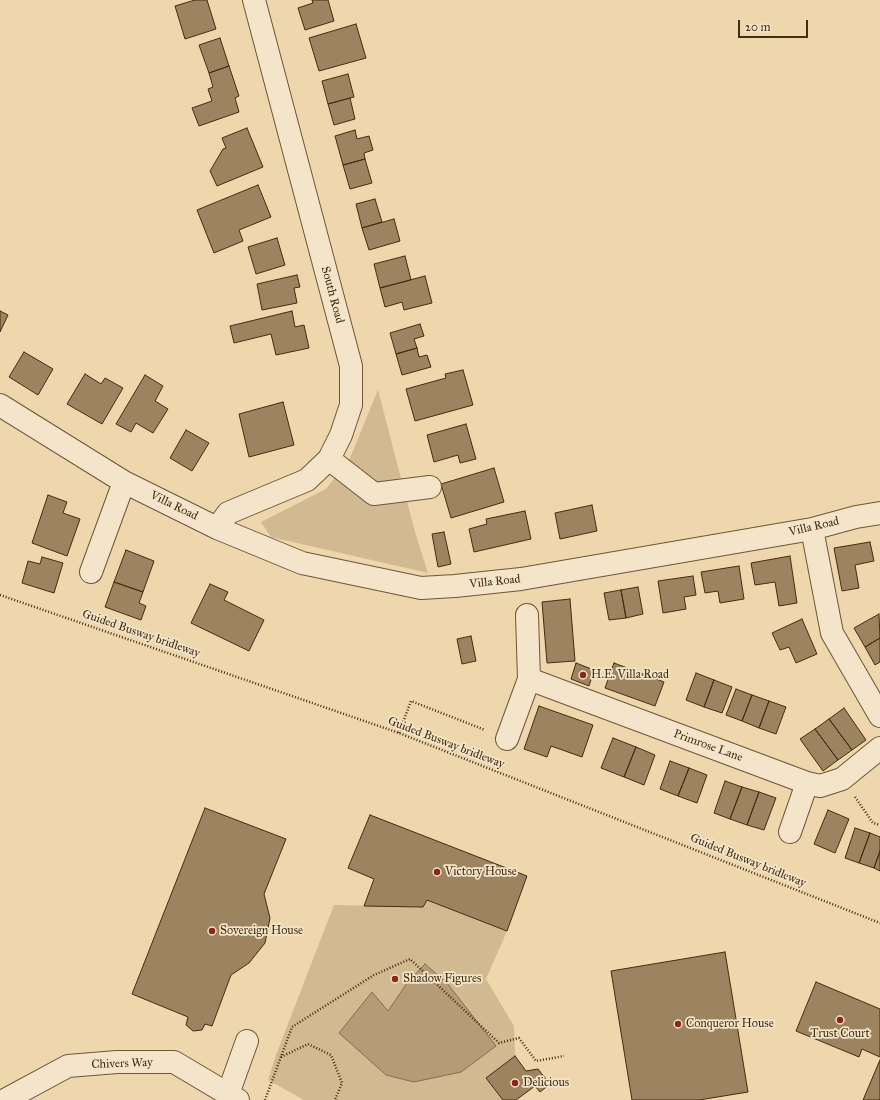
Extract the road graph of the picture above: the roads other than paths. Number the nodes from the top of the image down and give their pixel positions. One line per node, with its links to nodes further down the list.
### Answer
1 (254, 0): 3 (street, South Road)
2 (0, 405): 4 (street, Villa Road)
3 (329, 459): 5 (street); 7 (street, South Road)
4 (124, 482): 7 (street, Villa Road); 9 (street)
5 (430, 487)
6 (880, 513): 8 (street, Villa Road)
7 (217, 528): 8 (street, Villa Road)
8 (812, 529): 12 (street)
9 (91, 572)
10 (527, 616): 11 (street)
11 (529, 679): 13 (street); 15 (street, Primrose Lane)
12 (880, 716)
13 (507, 739)
14 (880, 748): 15 (street, Primrose Lane)
15 (807, 783): 16 (street)
16 (790, 832)
17 (247, 1041): 18 (street)
18 (233, 1097): 19 (street, Chivers Way)
19 (5, 1100)

